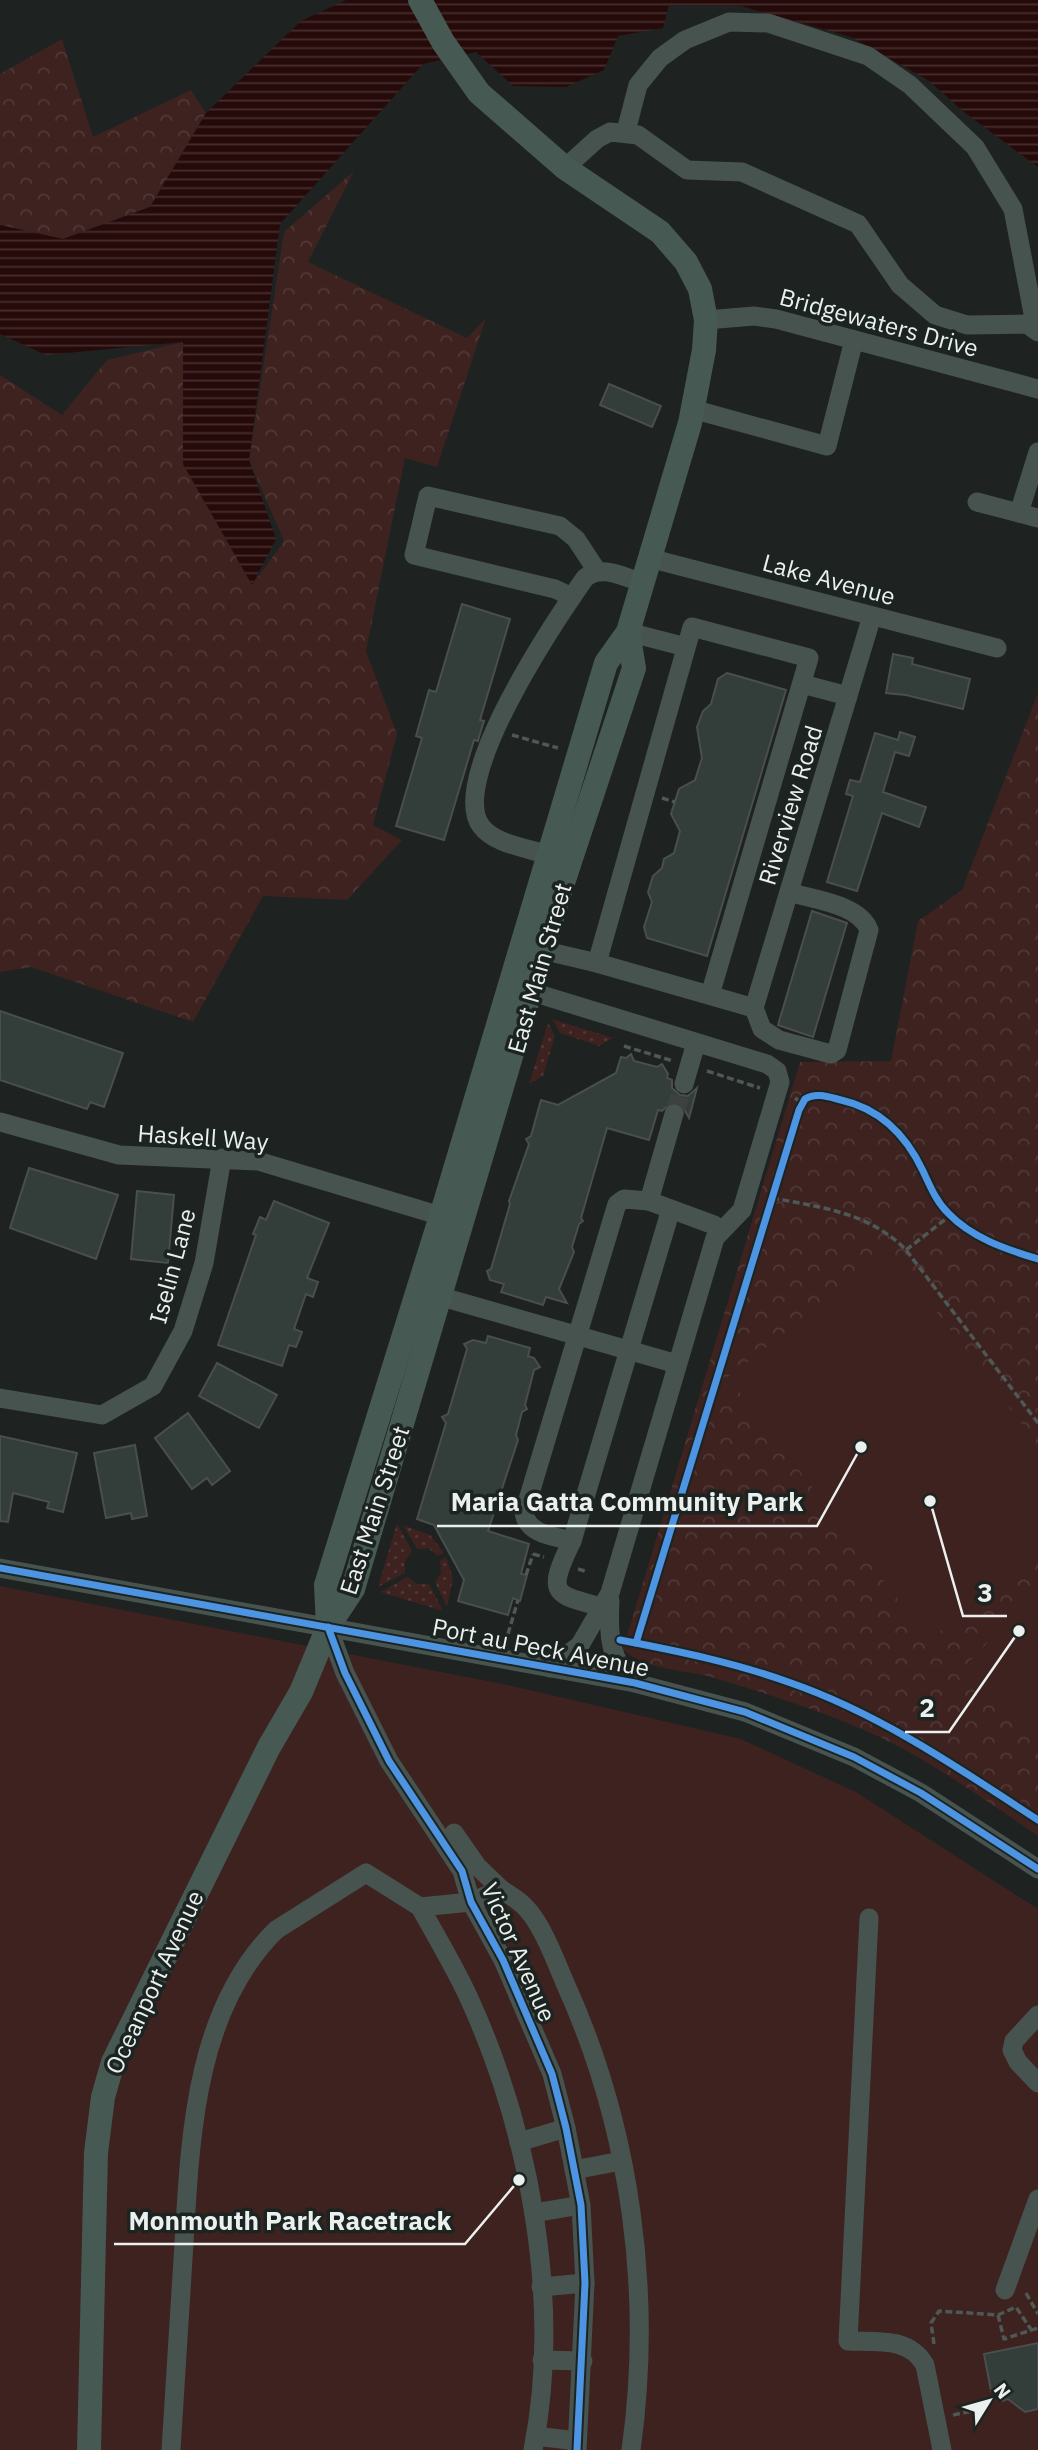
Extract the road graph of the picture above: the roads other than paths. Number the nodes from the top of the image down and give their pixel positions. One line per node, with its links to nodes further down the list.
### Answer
1 (420, 0): 3 (main road, East Main Street)
2 (626, 131): 3 (street); 5 (street); 5 (street)
3 (565, 168): 4 (main road, East Main Street)
4 (706, 320): 6 (street, Bridgewaters Drive); 8 (main road, East Main Street)
5 (1037, 330)
6 (854, 340): 7 (street, Bridgewaters Drive); 8 (street)
7 (1038, 389)
8 (692, 409): 12 (main road, East Main Street)
9 (1038, 452): 11 (street)
10 (977, 502): 11 (street)
11 (1028, 516)
12 (649, 558): 14 (main road, East Main Street); 16 (street, Lake Avenue)
13 (597, 571): 14 (street); 15 (street); 15 (street)
14 (641, 582): 17 (main road, East Main Street)
15 (572, 597): 22 (street)
16 (872, 616): 19 (street, Lake Avenue); 21 (street, Riverview Road)
17 (628, 632): 18 (street); 22 (main road, East Main Street); 25 (main road, East Main Street)
18 (686, 647): 20 (street); 26 (street)
19 (997, 648)
20 (802, 684): 21 (street); 28 (street)
21 (848, 696): 23 (street, Riverview Road)
22 (548, 855): 24 (main road, East Main Street)
23 (789, 892): 29 (street, Riverview Road); 29 (street)
24 (520, 945): 25 (street); 37 (main road, East Main Street)
25 (545, 950): 26 (street); 27 (main road, East Main Street)
26 (597, 963): 28 (street)
27 (532, 992): 30 (street); 39 (main road, East Main Street)
28 (710, 995): 29 (street)
29 (754, 1008)
30 (696, 1043): 31 (street); 38 (street)
31 (684, 1084)
32 (674, 1114): 35 (street)
33 (0, 1122): 34 (street, Haskell Way)
34 (222, 1158): 37 (street, Haskell Way); 43 (street, Iselin Lane)
35 (649, 1201): 36 (street); 40 (street)
36 (671, 1209): 38 (street); 41 (street)
37 (441, 1216): 48 (main road, East Main Street)
38 (721, 1231): 42 (street)
39 (442, 1297): 40 (street); 48 (main road, East Main Street)
40 (576, 1337): 41 (street); 44 (street)
41 (628, 1351): 42 (street); 44 (street)
42 (677, 1364): 47 (street)
43 (0, 1398)
44 (572, 1541): 46 (street)
45 (0, 1568): 48 (street, Port au Peck Avenue)
46 (577, 1600): 47 (street); 49 (street)
47 (607, 1603): 49 (street); 51 (street)
48 (328, 1627): 50 (street, Port au Peck Avenue); 52 (street, Victor Avenue); 75 (main road, Oceanport Avenue)
49 (585, 1638): 50 (street)
50 (550, 1668): 51 (street, Port au Peck Avenue)
51 (635, 1683): 54 (street, Port au Peck Avenue)
52 (389, 1761): 53 (street, Victor Avenue); 56 (street, Victor Avenue)
53 (470, 1856): 55 (street, Victor Avenue); 56 (street, Victor Avenue)
54 (1038, 1869)
55 (501, 1889): 56 (street); 63 (street, Victor Avenue)
56 (471, 1902): 57 (street); 61 (street, Victor Avenue)
57 (420, 1907): 62 (street); 76 (street)
58 (869, 1918): 78 (street)
59 (1038, 2015): 60 (street)
60 (1038, 2084)
61 (566, 2128): 62 (street); 64 (street, Victor Avenue)
62 (519, 2142): 67 (street)
63 (621, 2161): 64 (street); 77 (street, Victor Avenue)
64 (574, 2170): 66 (street, Victor Avenue)
65 (1038, 2199): 70 (street)
66 (581, 2205): 67 (street); 68 (street, Victor Avenue)
67 (534, 2213): 69 (street)
68 (585, 2283): 69 (street); 72 (street, Victor Avenue)
69 (541, 2287): 71 (street)
70 (1005, 2290)
71 (542, 2360): 72 (street); 73 (street)
72 (583, 2361): 74 (street, Victor Avenue)
73 (534, 2443): 74 (street)
74 (577, 2445)
75 (89, 2450)
76 (171, 2450)
77 (631, 2450)
78 (942, 2450)

